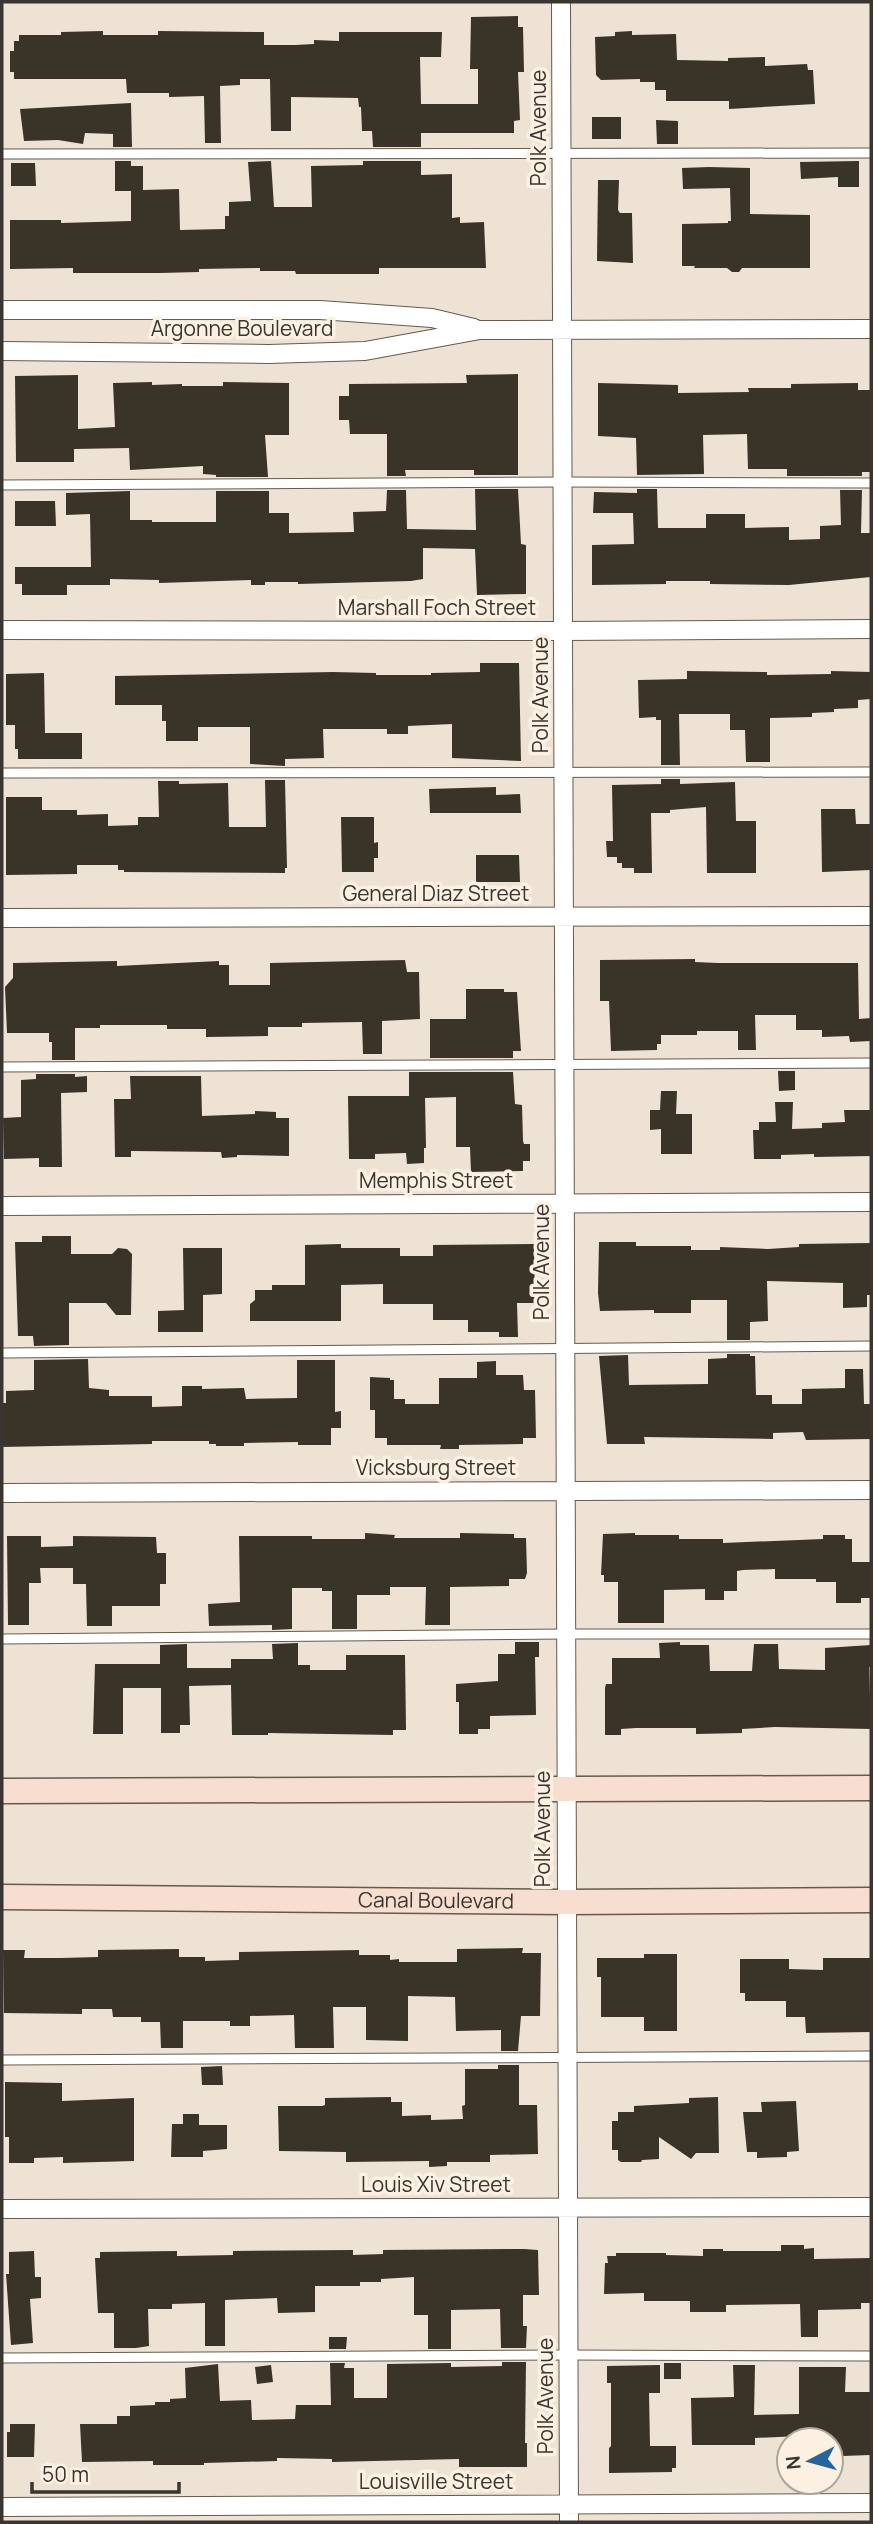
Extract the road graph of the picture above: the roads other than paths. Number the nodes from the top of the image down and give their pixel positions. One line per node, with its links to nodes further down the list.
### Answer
1 (561, 2): 2 (street, Polk Avenue)
2 (562, 153): 3 (lane); 4 (lane); 8 (street, Polk Avenue)
3 (871, 153)
4 (2, 154)
5 (2, 310): 7 (street, Argonne Boulevard)
6 (871, 329): 8 (street, Argonne Boulevard)
7 (480, 330): 8 (street, Argonne Boulevard); 9 (street, Argonne Boulevard)
8 (562, 331): 10 (street, Polk Avenue)
9 (2, 351)
10 (563, 482): 11 (lane); 12 (lane); 15 (street, Polk Avenue)
11 (871, 483)
12 (2, 485)
13 (871, 629): 15 (street, Marshall Foch Street)
14 (2, 630): 15 (street, Marshall Foch Street)
15 (563, 631): 18 (street, Polk Avenue)
16 (871, 772): 18 (lane)
17 (2, 773): 18 (lane)
18 (564, 773): 19 (street, Polk Avenue)
19 (564, 916): 20 (street, General Diaz Street); 21 (street, General Diaz Street); 23 (street, Polk Avenue)
20 (871, 916)
21 (2, 918)
22 (871, 1063): 23 (lane)
23 (564, 1064): 24 (lane); 26 (street, Polk Avenue)
24 (2, 1067)
25 (871, 1202): 26 (street, Memphis Street)
26 (565, 1203): 27 (street, Memphis Street); 29 (street, Polk Avenue)
27 (2, 1206)
28 (871, 1346): 29 (lane)
29 (565, 1347): 30 (lane); 31 (street, Polk Avenue)
30 (2, 1353)
31 (565, 1490): 32 (street, Vicksburg Street); 33 (street, Vicksburg Street); 34 (street, Polk Avenue)
32 (871, 1490)
33 (2, 1493)
34 (566, 1634): 35 (lane); 36 (lane); 37 (street, Polk Avenue)
35 (871, 1634)
36 (2, 1639)
37 (566, 1787): 38 (main road); 39 (main road); 42 (street, Polk Avenue)
38 (871, 1788)
39 (2, 1791)
40 (2, 1896): 42 (main road, Canal Boulevard)
41 (871, 1900): 42 (main road, Canal Boulevard)
42 (566, 1902): 44 (street, Polk Avenue)
43 (871, 2056): 44 (lane)
44 (567, 2059): 45 (lane); 46 (street, Polk Avenue)
45 (2, 2060)
46 (568, 2207): 47 (street, Louis Xiv Street); 48 (street, Louis Xiv Street); 49 (street, Polk Avenue)
47 (871, 2207)
48 (2, 2209)
49 (569, 2355): 50 (lane); 51 (lane); 53 (street, Polk Avenue)
50 (871, 2356)
51 (2, 2358)
52 (871, 2502): 53 (street, Louisville Street)
53 (569, 2504): 54 (street, Louisville Street); 55 (street, Polk Avenue)
54 (2, 2507)
55 (569, 2522)

